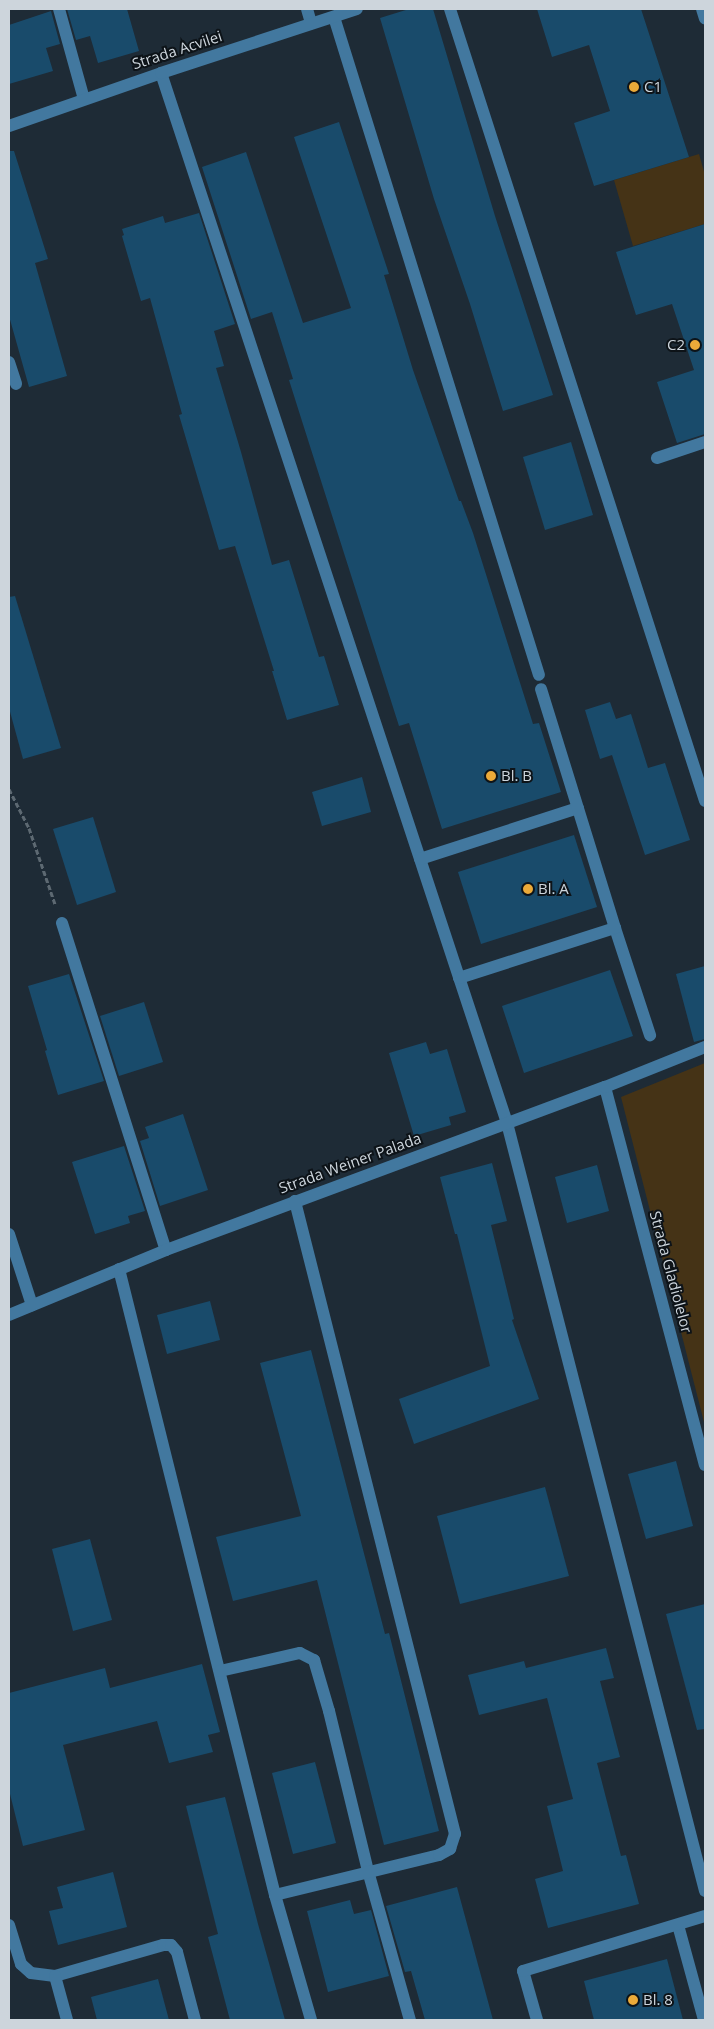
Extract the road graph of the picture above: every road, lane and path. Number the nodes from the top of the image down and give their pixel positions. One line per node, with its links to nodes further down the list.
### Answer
1 (59, 9): 10 (street)
2 (306, 9): 8 (street)
3 (357, 9): 6 (street, Strada Acvilei)
4 (450, 9): 19 (street)
5 (702, 9): 7 (street)
6 (334, 16): 8 (street, Strada Acvilei); 16 (street)
7 (705, 19)
8 (311, 23): 9 (street, Strada Acvilei)
9 (161, 72): 10 (street, Strada Acvilei); 21 (street)
10 (84, 99): 11 (street, Strada Acvilei)
11 (9, 126)
12 (9, 362): 13 (street)
13 (16, 384)
14 (705, 442): 15 (street)
15 (657, 458)
16 (539, 675)
17 (541, 689): 20 (street)
18 (9, 789): 22 (path)
19 (705, 801)
20 (578, 808): 21 (street); 23 (street)
21 (420, 859): 24 (street)
22 (62, 923): 31 (street)
23 (616, 928): 24 (street); 25 (street)
24 (459, 978): 28 (street)
25 (650, 1035)
26 (705, 1046): 27 (street, Strada Weiner Palada)
27 (605, 1087): 28 (street, Strada Weiner Palada); 35 (street, Strada Gladiolelor)
28 (507, 1123): 29 (street, Strada Weiner Palada); 38 (street)
29 (295, 1201): 31 (street, Strada Weiner Palada); 37 (street)
30 (9, 1234): 33 (street)
31 (166, 1250): 32 (street, Strada Weiner Palada)
32 (119, 1269): 33 (street, Strada Weiner Palada); 36 (street)
33 (32, 1305): 34 (street, Strada Weiner Palada)
34 (9, 1315)
35 (705, 1465)
36 (220, 1671): 37 (street); 39 (street)
37 (368, 1871): 39 (street); 47 (street)
38 (705, 1891)
39 (275, 1895): 46 (street)
40 (705, 1916): 42 (street)
41 (9, 1925): 43 (street)
42 (678, 1925): 48 (street); 49 (street)
43 (55, 1976): 44 (street); 45 (street)
44 (67, 2020)
45 (196, 2020)
46 (311, 2020)
47 (410, 2020)
48 (537, 2020)
49 (704, 2020)

